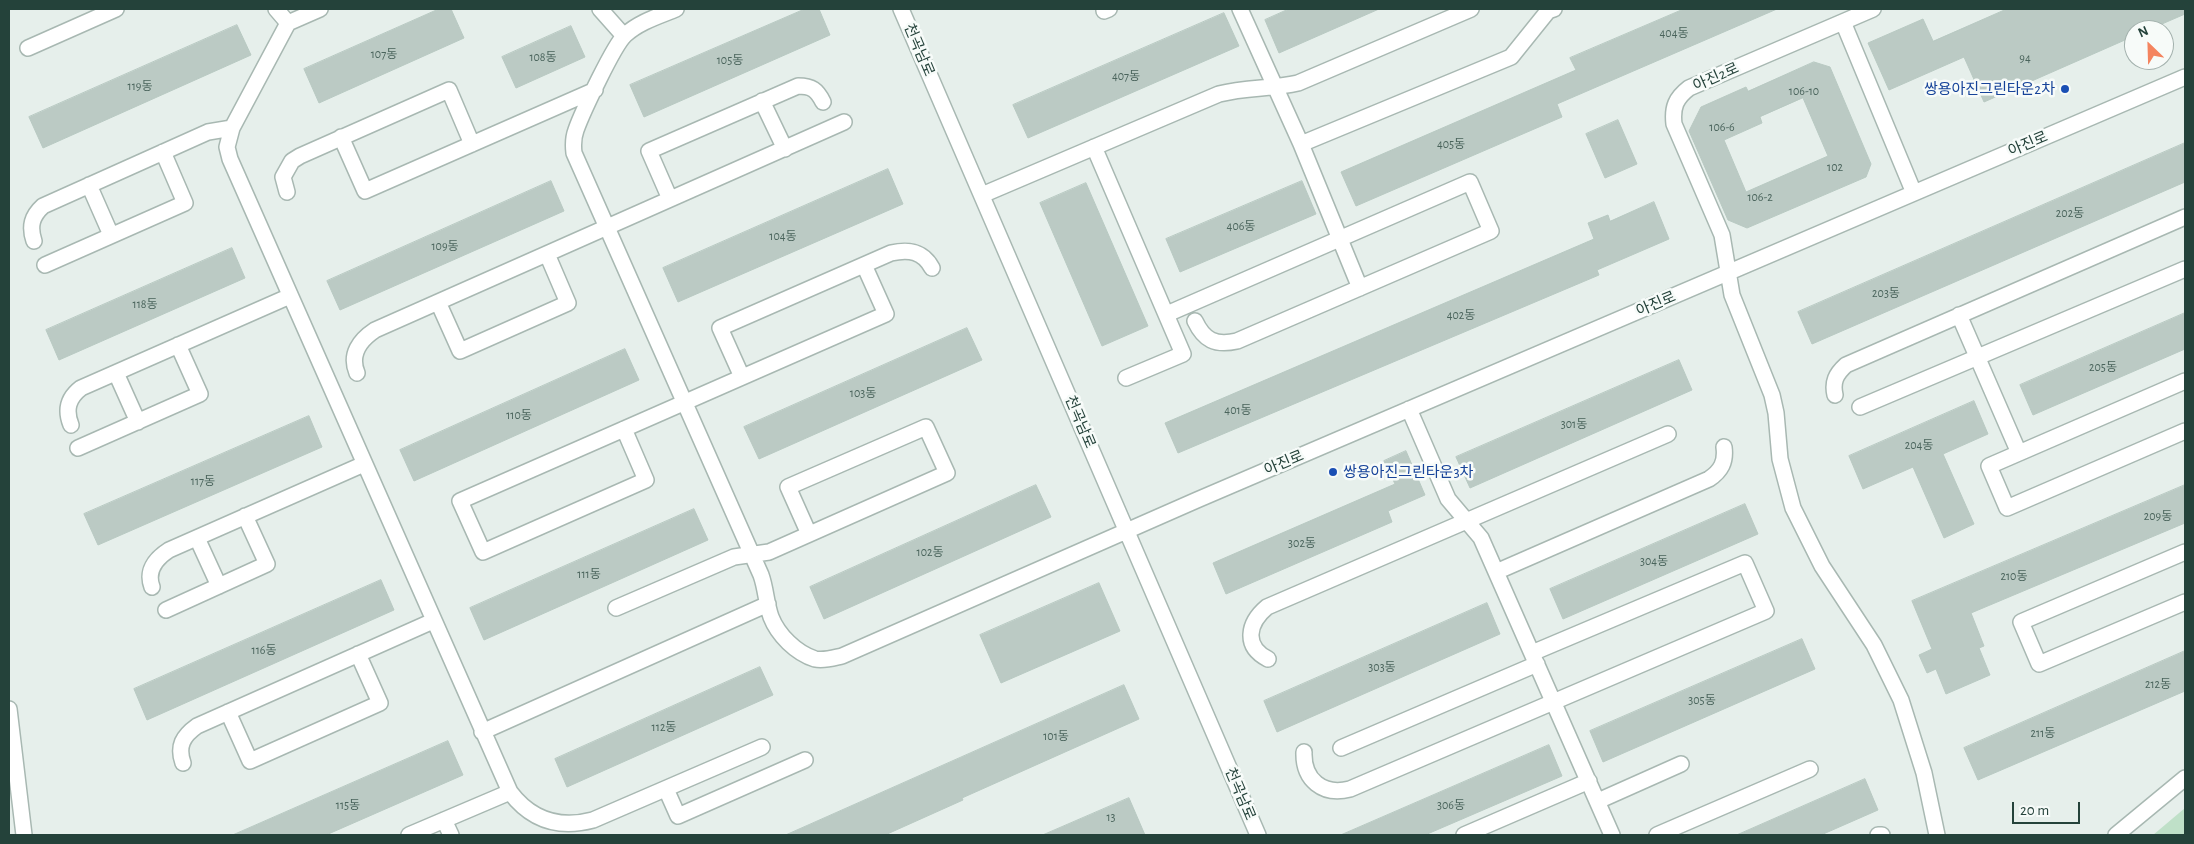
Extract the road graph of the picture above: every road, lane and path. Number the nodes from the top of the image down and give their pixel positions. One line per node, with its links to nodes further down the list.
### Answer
1 (116, 9): 16 (street)
2 (276, 9): 14 (street)
3 (320, 9): 14 (street)
4 (600, 9): 15 (street)
5 (676, 9): 15 (street)
6 (901, 9): 33 (street, 천곡남로)
7 (1104, 9): 8 (street)
8 (1109, 9)
9 (1240, 9): 18 (street)
10 (1470, 9): 18 (street)
11 (1872, 9): 13 (street, 아진2로)
12 (1550, 10): 26 (street)
13 (1843, 22): 32 (street); 45 (street, 아진2로)
14 (288, 23): 23 (street)
15 (624, 36): 19 (street, 아진로)
16 (28, 48)
17 (2185, 77): 32 (street, 아진로)
18 (1274, 87): 26 (street); 27 (street)
19 (595, 90): 25 (street); 36 (street, 아진로)
20 (762, 101): 21 (street); 28 (street); 34 (street)
21 (823, 102)
22 (844, 122): 28 (street)
23 (232, 128): 29 (street); 47 (street)
24 (341, 137): 25 (street); 25 (street); 31 (street)
25 (472, 144)
26 (1301, 144): 38 (street)
27 (1094, 147): 33 (street); 49 (street)
28 (785, 149): 34 (street)
29 (163, 152): 30 (street); 37 (street)
30 (89, 185): 37 (street); 39 (street)
31 (287, 192)
32 (1914, 193): 45 (street, 아진로)
33 (982, 195): 74 (street, 천곡남로)
34 (670, 199): 36 (street)
35 (2185, 217): 50 (street)
36 (607, 227): 40 (street); 60 (street, 아진로)
37 (111, 236): 41 (street)
38 (1340, 239): 46 (street); 46 (street); 49 (street)
39 (34, 240)
40 (547, 254): 48 (street); 48 (street)
41 (45, 264)
42 (864, 265): 43 (street); 56 (street); 56 (street)
43 (932, 268)
44 (2185, 269): 53 (street)
45 (1728, 273): 62 (street, 아진로); 114 (street, 아진2로)
46 (1360, 288): 51 (street)
47 (290, 296): 52 (street); 71 (street)
48 (438, 302): 55 (street)
49 (1166, 314): 57 (street)
50 (1959, 315): 53 (street); 59 (street)
51 (1195, 320)
52 (178, 345): 54 (street); 63 (street)
53 (1977, 357): 61 (street); 70 (street)
54 (116, 373): 63 (street); 64 (street)
55 (357, 373)
56 (742, 377): 60 (street)
57 (1126, 378)
58 (2185, 381): 70 (street)
59 (1835, 395)
60 (684, 402): 65 (street); 78 (street, 아진로)
61 (1860, 407)
62 (1409, 409): 73 (street); 74 (street, 아진로)
63 (138, 422): 69 (street)
64 (72, 425)
65 (624, 429): 65 (street)
66 (2185, 431): 70 (street)
67 (1668, 434): 73 (street)
68 (1724, 447): 79 (street)
69 (78, 448)
70 (2019, 453)
71 (364, 464): 72 (street); 86 (street)
72 (245, 516): 76 (street); 80 (street)
73 (1467, 522): 79 (street); 88 (street)
74 (1127, 532): 83 (street, 아진로); 111 (street, 천곡남로)
75 (809, 534): 75 (street); 78 (street)
76 (197, 538): 80 (street); 81 (street)
77 (2185, 552): 82 (street)
78 (752, 554): 83 (street, 아진로); 84 (street)
79 (1496, 572): 89 (street)
80 (219, 586): 85 (street)
81 (152, 587)
82 (2185, 602)
83 (768, 604): 93 (street)
84 (616, 608)
85 (166, 610)
86 (433, 621): 87 (street); 93 (street)
87 (358, 654): 92 (street); 92 (street)
88 (1268, 658)
89 (1534, 659): 90 (street); 90 (street); 95 (street)
90 (1554, 702): 96 (street); 102 (street)
91 (9, 709): 108 (street)
92 (228, 712): 98 (street)
93 (482, 732): 104 (street)
94 (762, 747): 103 (street)
95 (1341, 748)
96 (1304, 752)
97 (805, 760): 103 (street)
98 (183, 763)
99 (1681, 764): 105 (street)
100 (1810, 768): 113 (street)
101 (2185, 778): 115 (street)
102 (1589, 781): 105 (street); 112 (street)
103 (666, 789): 104 (street)
104 (510, 792): 106 (street)
105 (1598, 801): 107 (street)
106 (444, 820): 109 (street); 110 (street)
107 (1607, 834)
108 (24, 835)
109 (409, 835)
110 (451, 835)
111 (1258, 835)
112 (1464, 835)
113 (1658, 835)
114 (1937, 835)
115 (2116, 835)

